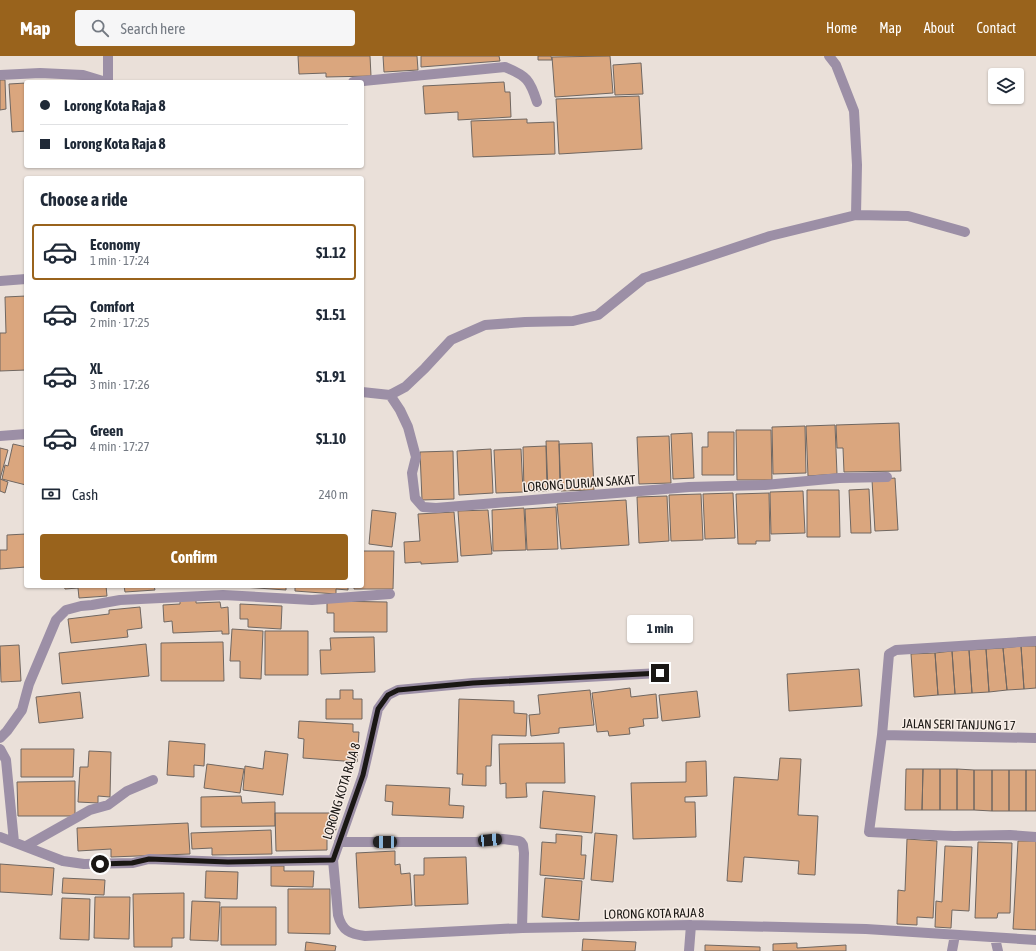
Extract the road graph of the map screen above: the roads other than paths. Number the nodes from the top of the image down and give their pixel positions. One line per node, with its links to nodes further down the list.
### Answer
1 (108, 56): 5 (street)
2 (829, 56): 8 (street)
3 (0, 75): 4 (street)
4 (100, 80)
5 (107, 80)
6 (364, 81): 7 (street)
7 (537, 102)
8 (856, 216): 9 (street); 13 (street)
9 (965, 232)
10 (24, 279): 11 (street)
11 (0, 281)
12 (364, 392): 13 (street)
13 (390, 395): 16 (street, LORONG DURIAN SAKAT)
14 (24, 434): 15 (street)
15 (0, 436)
16 (887, 477)
17 (390, 594): 21 (street)
18 (1036, 641): 20 (street)
19 (660, 673): 28 (street, LORONG KOTA RAJA 8)
20 (882, 735): 22 (street, JALAN SERI TANJUNG 17); 26 (street)
21 (0, 738)
22 (1036, 738)
23 (0, 750): 27 (street)
24 (153, 780): 29 (street)
25 (0, 837): 27 (street, LORONG KOTA RAJA 8)
26 (1036, 837)
27 (14, 842): 29 (street, LORONG KOTA RAJA 8)
28 (339, 842): 30 (street, LORONG KOTA RAJA 8); 32 (street)
29 (26, 846): 30 (street, LORONG KOTA RAJA 8)
30 (333, 860): 32 (street, LORONG KOTA RAJA 8)
31 (691, 926): 32 (street, LORONG KOTA RAJA 8); 33 (street, LORONG KOTA RAJA 8); 36 (street)
32 (522, 928)
33 (954, 935): 34 (street, LORONG KOTA RAJA 8); 37 (street)
34 (995, 938): 35 (street, LORONG KOTA RAJA 8); 38 (street)
35 (1036, 940)
36 (689, 951)
37 (952, 951)
38 (998, 951)

